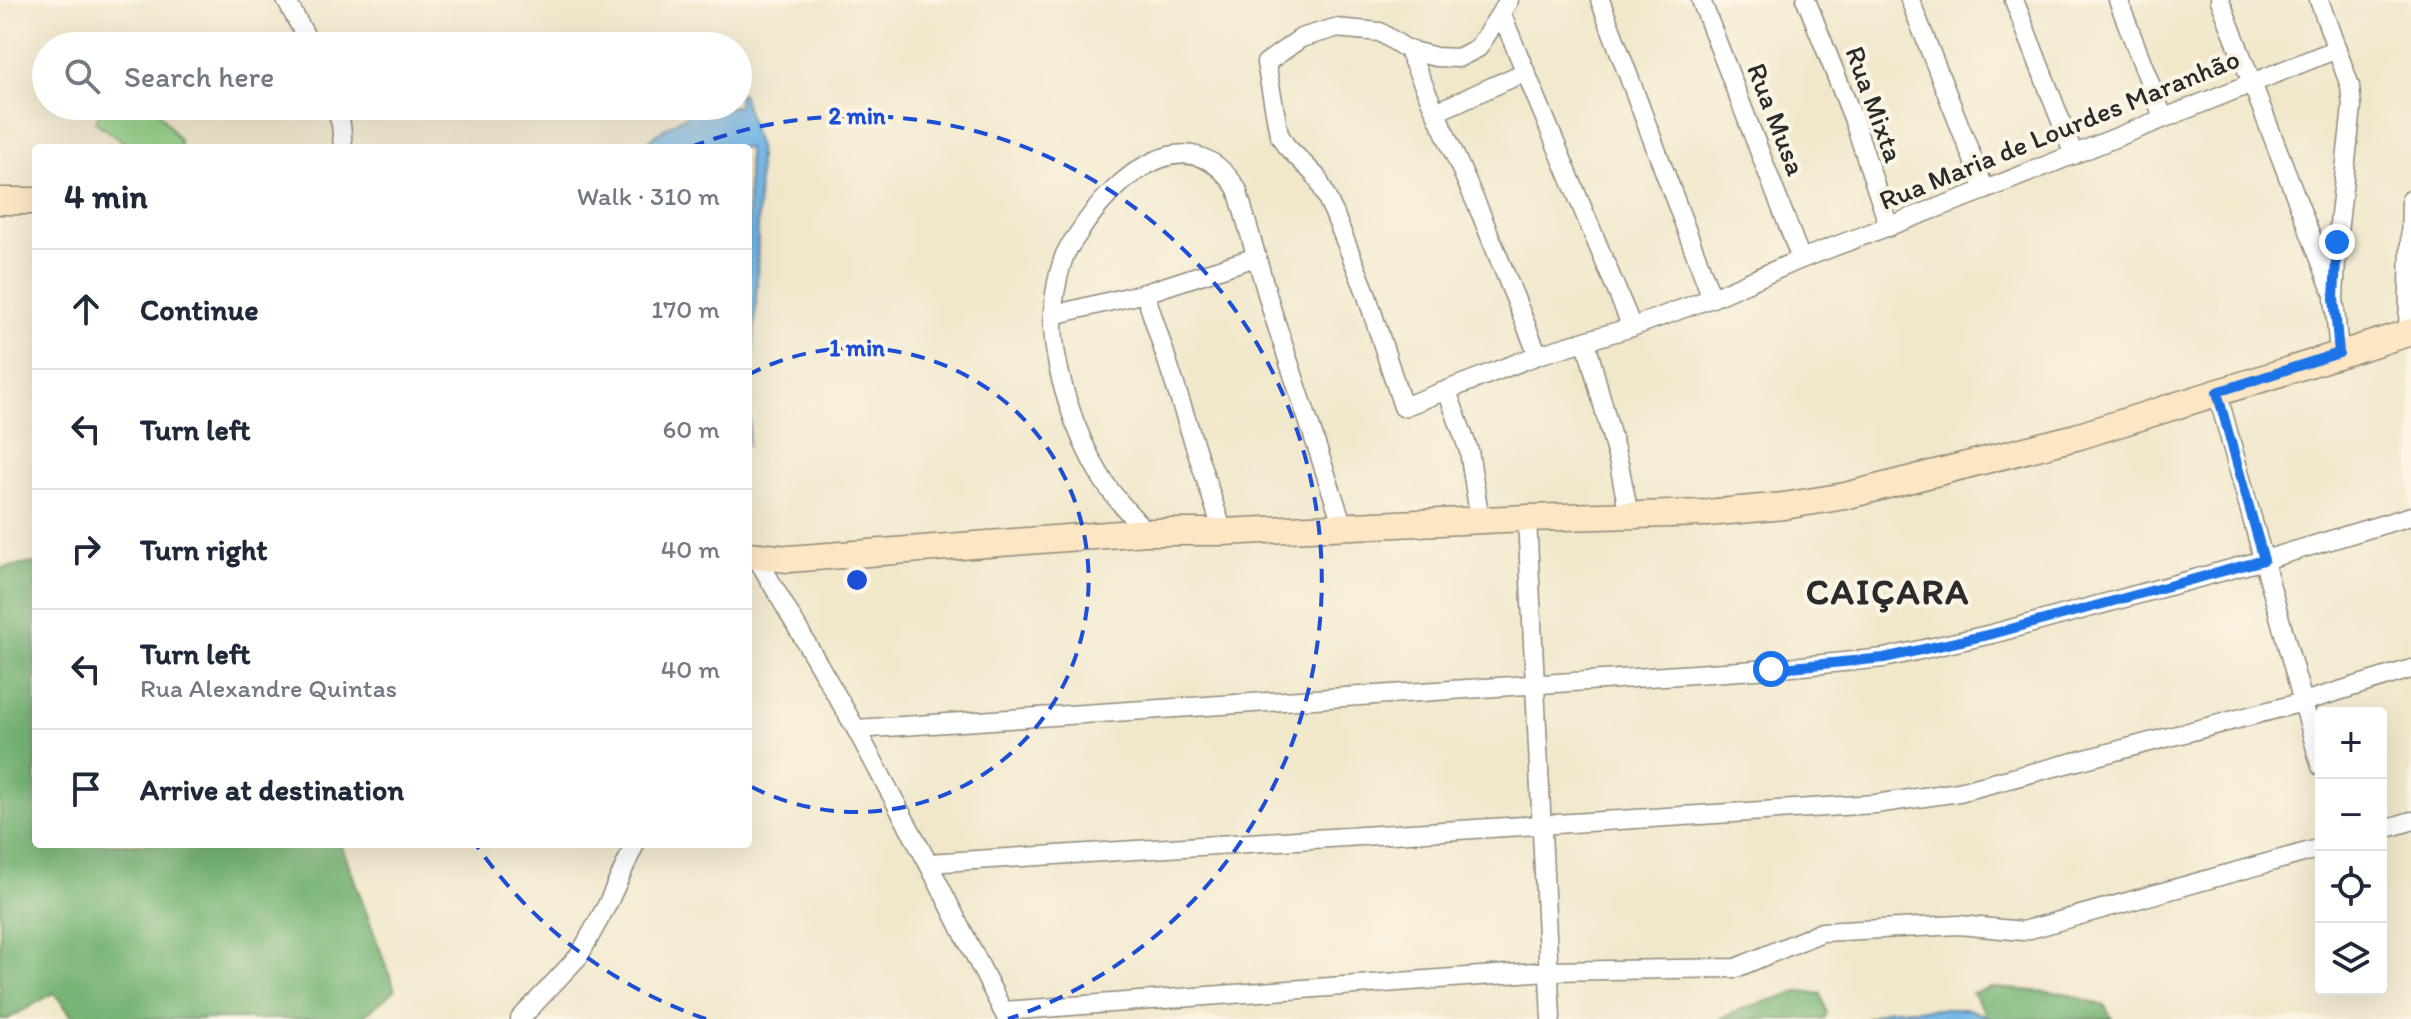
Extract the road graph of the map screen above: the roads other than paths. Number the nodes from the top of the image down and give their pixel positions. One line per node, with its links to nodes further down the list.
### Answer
1 (286, 0): 11 (street)
2 (1600, 0): 29 (street)
3 (1701, 0): 27 (street, Rua Musa)
4 (1806, 0): 25 (street, Rua Mixta)
5 (1910, 0): 21 (street)
6 (2014, 0): 20 (street)
7 (2118, 0): 17 (street)
8 (2220, 0): 15 (street)
9 (2319, 0): 12 (street)
10 (1505, 6): 13 (street); 14 (street)
11 (303, 32)
12 (2337, 49): 15 (street, Rua Maria de Lourdes Maranhão); 30 (street)
13 (1408, 50): 16 (street); 37 (street, Rua Maria de Lourdes Maranhão)
14 (1525, 72): 16 (street); 32 (street)
15 (2252, 83): 17 (street, Rua Maria de Lourdes Maranhão); 30 (street)
16 (1436, 112): 36 (street)
17 (2163, 117): 20 (street, Rua Maria de Lourdes Maranhão)
18 (340, 120): 19 (street)
19 (343, 144)
20 (2074, 155): 21 (street, Rua Maria de Lourdes Maranhão)
21 (1985, 190): 25 (street, Rua Maria de Lourdes Maranhão)
22 (2411, 199): 33 (street)
23 (0, 201): 24 (main road)
24 (32, 201)
25 (1889, 227): 27 (street, Rua Maria de Lourdes Maranhão)
26 (1256, 257): 28 (street); 31 (street); 43 (street)
27 (1801, 259): 29 (street, Rua Maria de Lourdes Maranhão)
28 (1145, 293): 31 (street); 45 (street)
29 (1712, 298): 32 (street, Rua Maria de Lourdes Maranhão)
30 (2334, 298): 35 (street)
31 (1053, 315): 44 (street)
32 (1632, 327): 34 (street, Rua Maria de Lourdes Maranhão)
33 (2409, 332): 35 (main road)
34 (1586, 342): 36 (street, Rua Maria de Lourdes Maranhão); 39 (street)
35 (2339, 353): 38 (main road)
36 (1538, 355): 37 (street, Rua Maria de Lourdes Maranhão)
37 (1447, 391): 42 (street)
38 (2217, 392): 39 (main road); 47 (street)
39 (1629, 515): 41 (main road)
40 (2411, 516): 47 (street)
41 (1527, 518): 42 (main road); 49 (street)
42 (1480, 520): 43 (main road)
43 (1343, 526): 45 (main road)
44 (1146, 532): 45 (main road); 46 (main road)
45 (1223, 532)
46 (753, 556): 51 (street)
47 (2264, 560): 49 (street); 50 (street)
48 (2411, 669): 50 (street)
49 (1535, 685): 51 (street); 54 (street)
50 (2303, 702): 52 (street); 54 (street)
51 (856, 729): 58 (street)
52 (2315, 745)
53 (2411, 821): 55 (street)
54 (1540, 824): 58 (street); 59 (street)
55 (2387, 828)
56 (633, 848): 61 (street)
57 (2315, 850): 59 (street)
58 (928, 863): 60 (street)
59 (1548, 971): 60 (street); 62 (street)
60 (1005, 1015)
61 (520, 1019)
62 (1551, 1019)

